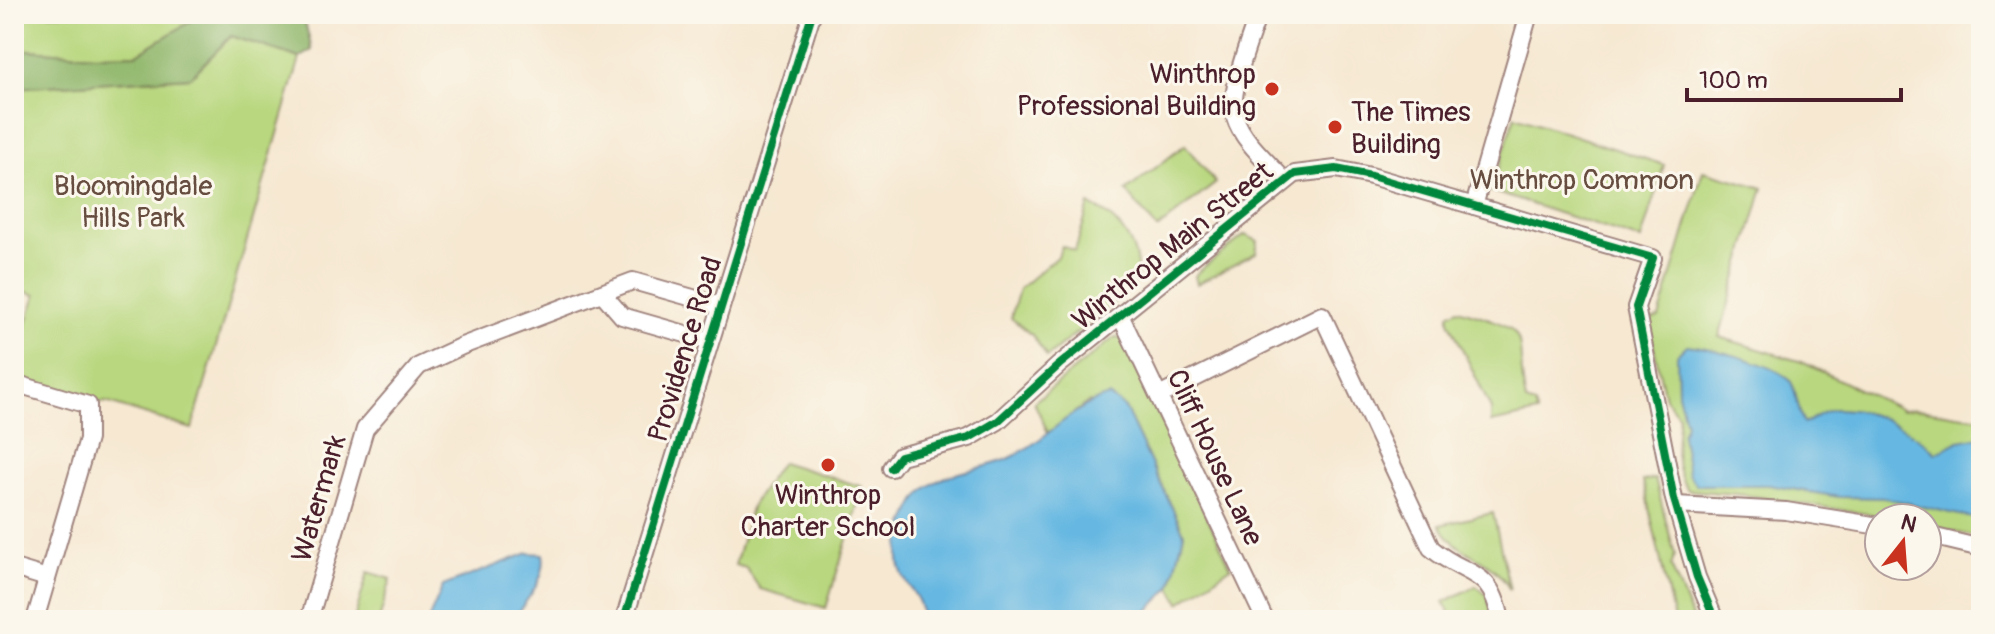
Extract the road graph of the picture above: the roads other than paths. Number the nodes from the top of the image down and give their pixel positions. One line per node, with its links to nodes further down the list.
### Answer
1 (800, 14): 5 (street, Providence Road)
2 (812, 14): 5 (street, Providence Road)
3 (1258, 14): 6 (street)
4 (1529, 14): 7 (street)
5 (786, 90): 9 (street, Providence Road)
6 (1285, 181): 7 (street, Winthrop Main Street); 10 (street, Winthrop Main Street)
7 (1474, 206): 15 (street, Winthrop Main Street)
8 (603, 294): 9 (street, Watermark); 11 (street); 22 (street, Watermark)
9 (721, 306): 11 (street, Providence Road)
10 (1121, 317): 13 (street, Cliff House Lane); 14 (street, Winthrop Main Street)
11 (710, 341): 23 (street, Providence Road)
12 (14, 383): 20 (street)
13 (1159, 396): 24 (street, Cliff House Lane); 25 (street)
14 (891, 468)
15 (1676, 505): 16 (street); 26 (street)
16 (1863, 523)
17 (1943, 539): 18 (street)
18 (1981, 548)
19 (14, 568): 20 (street)
20 (47, 578): 21 (street)
21 (35, 620)
22 (309, 620)
23 (624, 620)
24 (1265, 620)
25 (1501, 620)
26 (1715, 620)

